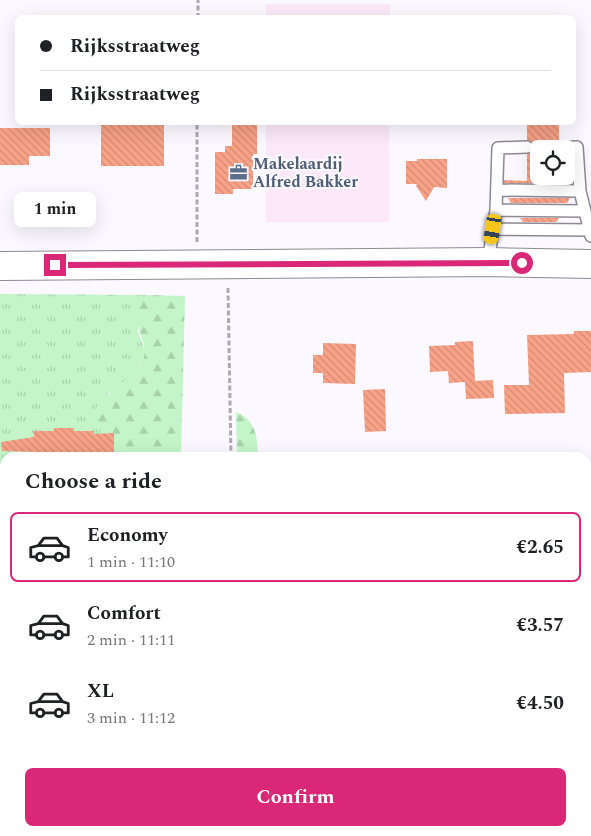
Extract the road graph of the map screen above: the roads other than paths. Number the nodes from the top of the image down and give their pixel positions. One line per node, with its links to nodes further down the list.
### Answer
1 (575, 147): 4 (lane)
2 (527, 148): 3 (lane)
3 (498, 190): 4 (lane); 5 (lane)
4 (580, 192): 6 (lane)
5 (496, 210): 6 (lane); 7 (lane)
6 (585, 211): 8 (lane)
7 (493, 229): 8 (lane); 9 (lane)
8 (590, 233)
9 (488, 262): 10 (main road); 11 (main road)
10 (591, 264)
11 (0, 266)

